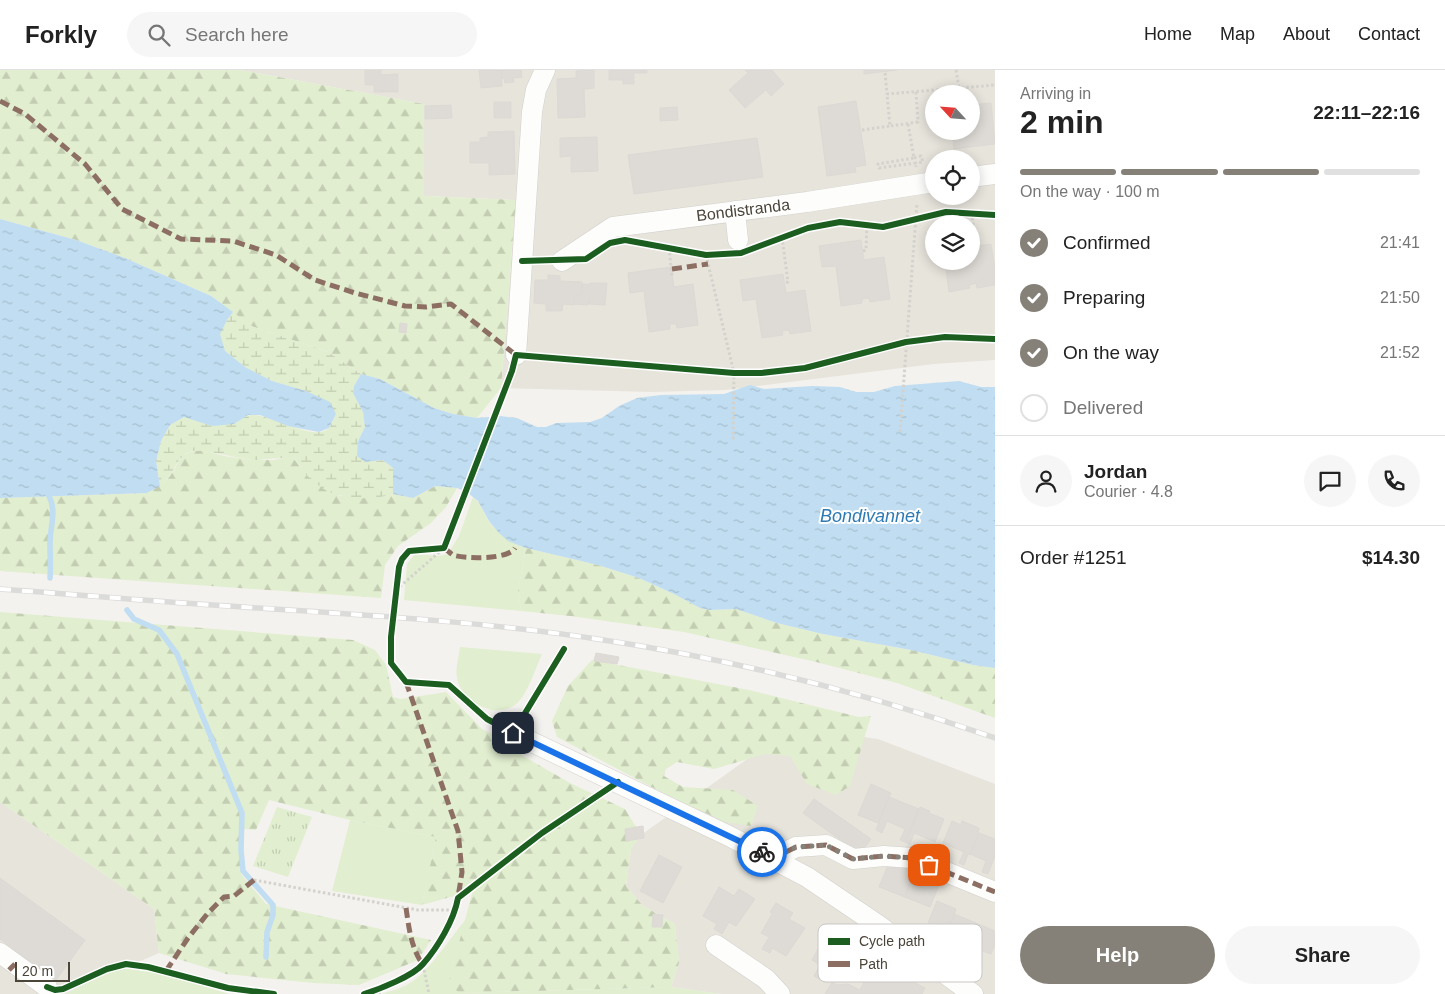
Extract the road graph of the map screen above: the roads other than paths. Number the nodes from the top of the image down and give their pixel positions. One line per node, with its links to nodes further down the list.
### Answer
1 (545, 70): 8 (street)
2 (995, 174): 3 (street)
3 (980, 176)
4 (925, 183): 5 (street, Bondistranda)
5 (735, 211): 6 (street); 7 (street, Bondistranda)
6 (738, 240)
7 (562, 261)
8 (516, 355)
9 (513, 733): 10 (street)
10 (774, 858): 11 (street); 12 (street)
11 (995, 892)
12 (877, 924)
13 (716, 945): 17 (street)
14 (0, 953): 16 (street)
15 (956, 982): 18 (street)
16 (47, 987)
17 (780, 994)
18 (972, 994)

